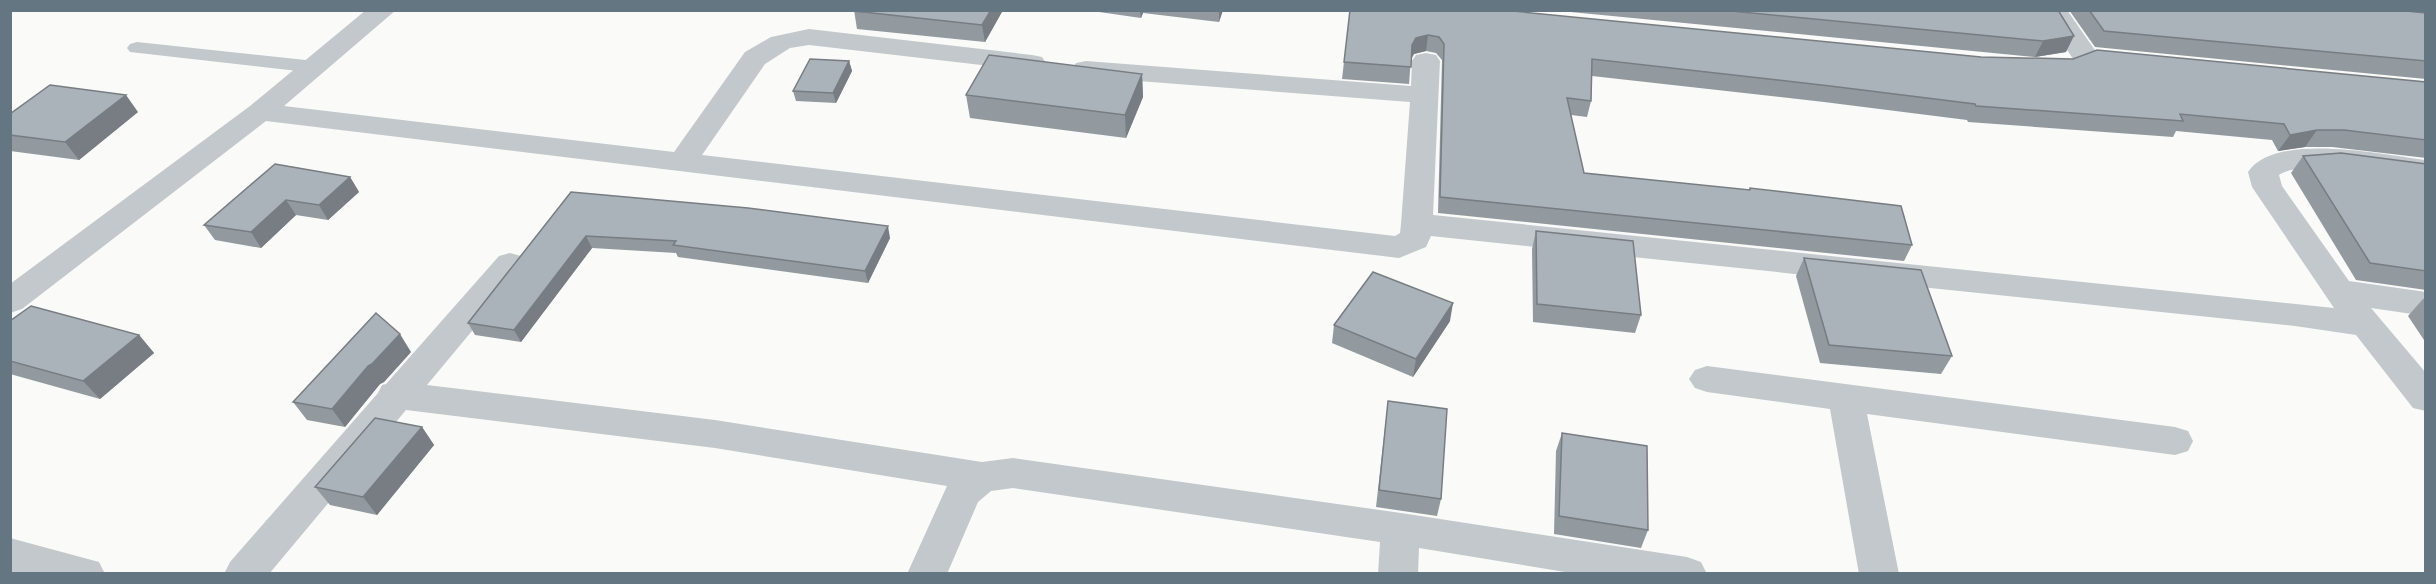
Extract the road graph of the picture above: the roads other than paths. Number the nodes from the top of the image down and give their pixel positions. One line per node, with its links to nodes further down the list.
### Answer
1 (383, 10): 6 (street)
2 (2054, 10): 4 (street)
3 (137, 48): 6 (lane)
4 (2085, 59)
5 (1426, 61): 7 (street)
6 (315, 67): 8 (street)
7 (1422, 95): 9 (street); 11 (street)
8 (260, 112): 9 (street); 14 (street)
9 (683, 160): 11 (street)
10 (2426, 170): 13 (street)
11 (1417, 224): 16 (street)
12 (510, 264): 18 (street)
13 (2339, 291): 15 (street); 16 (street)
14 (10, 301)
15 (2426, 304)
16 (2368, 325): 19 (street)
17 (1707, 379): 20 (street)
18 (396, 395): 22 (street); 26 (street)
19 (2426, 398)
20 (1846, 399): 21 (street); 30 (street)
21 (2175, 441)
22 (982, 477): 23 (street); 27 (street)
23 (1401, 529): 28 (street); 29 (street)
24 (10, 555): 25 (street)
25 (85, 573)
26 (244, 573)
27 (927, 573)
28 (1398, 573)
29 (1688, 573)
30 (1879, 573)

